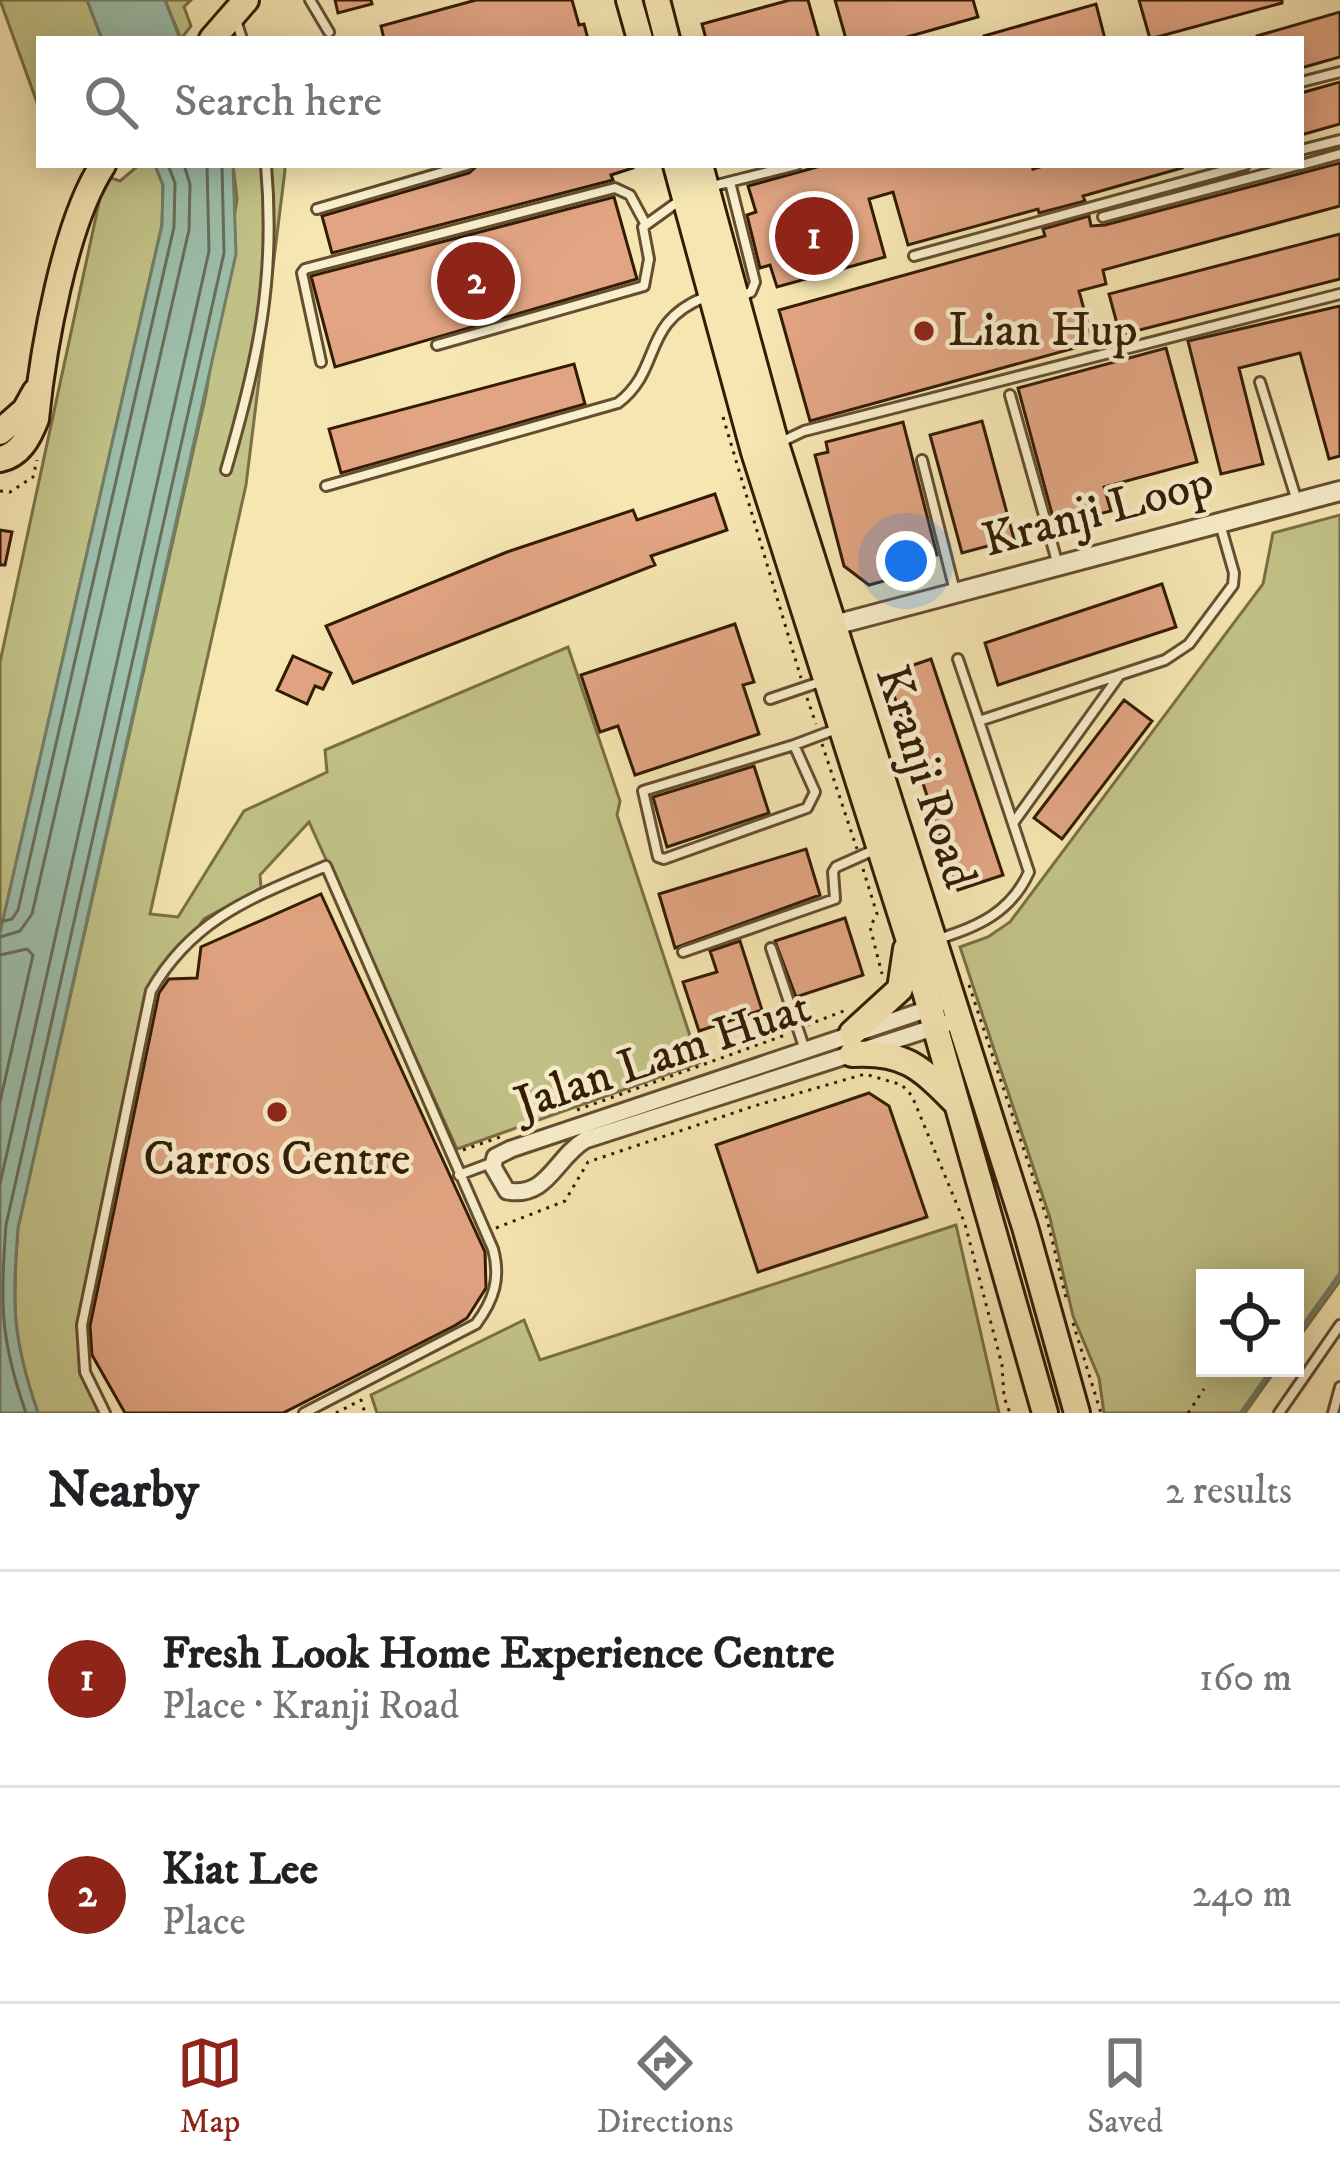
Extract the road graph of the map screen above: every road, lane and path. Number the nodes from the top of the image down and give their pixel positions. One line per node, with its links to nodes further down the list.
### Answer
1 (310, 0): 5 (lane)
2 (628, 0): 8 (main road)
3 (657, 0): 9 (main road)
4 (240, 6): 6 (main road); 7 (lane)
5 (329, 32)
6 (215, 36)
7 (242, 36)
8 (639, 36)
9 (666, 36)
10 (1340, 72): 11 (lane)
11 (1304, 81)
12 (1340, 140): 13 (lane)
13 (1304, 149)
14 (1340, 154): 15 (lane)
15 (1304, 164)
16 (101, 168): 32 (main road)
17 (266, 168): 40 (lane)
18 (457, 168): 23 (lane)
19 (770, 168): 22 (lane)
20 (1234, 168): 26 (lane)
21 (1289, 168): 24 (lane)
22 (701, 176): 25 (lane); 28 (main road, Kranji Road)
23 (316, 209)
24 (1103, 218)
25 (645, 223): 29 (lane); 30 (lane)
26 (914, 256)
27 (1340, 294): 35 (lane)
28 (724, 296): 37 (main road, Kranji Road); 41 (lane); 47 (main road, Kranji Road)
29 (436, 345)
30 (321, 362)
31 (1260, 382): 43 (lane)
32 (40, 385): 36 (main road); 38 (main road)
33 (1010, 395): 45 (lane)
34 (720, 403): 50 (path)
35 (804, 430): 37 (lane); 37 (lane)
36 (0, 432)
37 (773, 435): 47 (main road, Kranji Road)
38 (4, 459)
39 (922, 460): 46 (lane)
40 (226, 470)
41 (326, 486)
42 (1340, 491): 43 (street, Kranji Loop)
43 (1298, 502): 44 (street, Kranji Loop)
44 (1219, 523): 45 (street, Kranji Loop); 49 (lane)
45 (1058, 566): 46 (street, Kranji Loop)
46 (956, 592): 47 (street, Kranji Loop)
47 (820, 628): 50 (main road, Kranji Road); 58 (main road, Kranji Road)
48 (958, 658): 52 (lane)
49 (1120, 674): 52 (lane); 55 (lane)
50 (814, 684): 51 (lane); 53 (main road, Kranji Road); 53 (path)
51 (770, 699)
52 (979, 721): 55 (lane)
53 (830, 731): 54 (lane); 56 (main road, Kranji Road); 56 (path)
54 (794, 745): 54 (lane)
55 (1014, 822): 58 (lane)
56 (870, 852): 57 (main road, Kranji Road); 60 (lane); 61 (path)
57 (907, 931): 63 (main road, Kranji Road); 65 (main road)
58 (933, 941): 63 (main road, Kranji Road)
59 (771, 948): 64 (lane)
60 (683, 952)
61 (880, 983)
62 (858, 1005): 64 (path)
63 (944, 1014): 65 (street, Jalan Lam Huat); 67 (main road, Kranji Road); 72 (main road, Kranji Road)
64 (798, 1029): 66 (lane); 68 (path)
65 (852, 1044): 66 (street, Jalan Lam Huat); 67 (main road); 70 (street, Jalan Lam Huat)
66 (805, 1049): 70 (street, Jalan Lam Huat)
67 (957, 1104): 74 (main road, Kranji Road)
68 (575, 1111)
69 (511, 1133): 71 (path)
70 (492, 1162): 71 (lane)
71 (463, 1173): 78 (lane); 79 (lane)
72 (1025, 1227): 74 (main road); 84 (main road, Kranji Road)
73 (492, 1230): 82 (path)
74 (997, 1243): 83 (main road, Kranji Road)
75 (1340, 1325): 86 (lane)
76 (1340, 1388): 87 (lane)
77 (1204, 1389): 85 (path)
78 (105, 1413)
79 (304, 1413)
80 (336, 1413): 81 (path)
81 (365, 1413)
82 (1010, 1413)
83 (1046, 1413)
84 (1077, 1413)
85 (1188, 1413)
86 (1279, 1413)
87 (1333, 1413)

